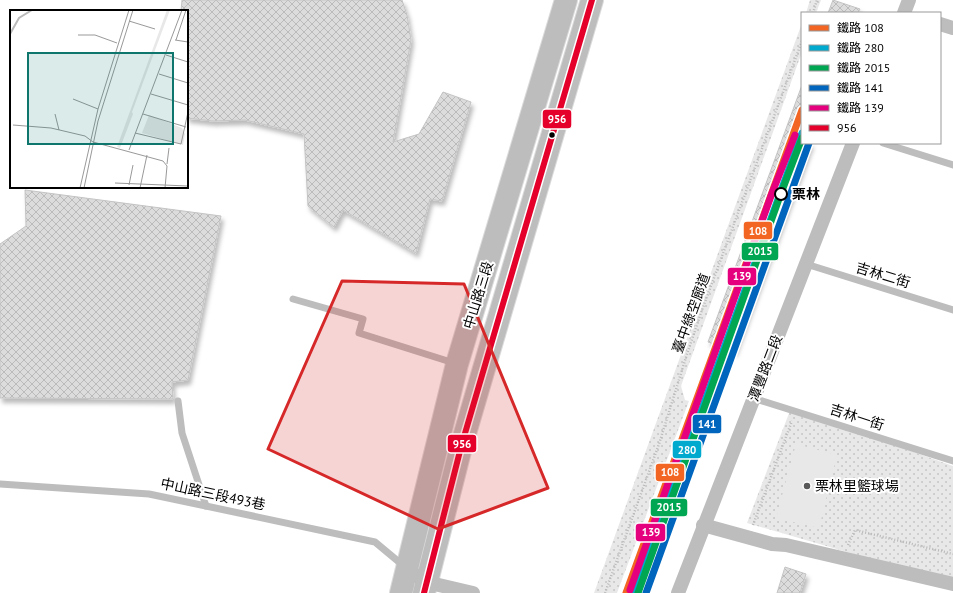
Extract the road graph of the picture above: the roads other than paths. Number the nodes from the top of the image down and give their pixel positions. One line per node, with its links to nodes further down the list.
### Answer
1 (566, 0): 11 (main road, 中山路三段)
2 (592, 0): 20 (main road, 中山路三段)
3 (941, 24): 4 (street)
4 (953, 28)
5 (853, 144): 8 (street, 潭豐路二段)
6 (886, 144): 7 (lane)
7 (953, 164)
8 (806, 264): 10 (lane, 吉林二街); 12 (street, 潭豐路二段)
9 (293, 299): 11 (lane)
10 (953, 310)
11 (457, 364): 18 (main road, 中山路三段)
12 (753, 398): 14 (lane, 吉林一街); 17 (street, 潭豐路二段)
13 (178, 401): 16 (lane)
14 (953, 461)
15 (0, 484): 16 (lane, 中山路三段493巷)
16 (206, 506): 18 (lane, 中山路三段493巷)
17 (703, 525): 19 (street); 23 (street, 潭豐路二段)
18 (408, 570): 20 (street); 21 (main road, 中山路三段)
19 (953, 584)
20 (425, 587): 22 (street)
21 (401, 593)
22 (474, 593)
23 (678, 593)

